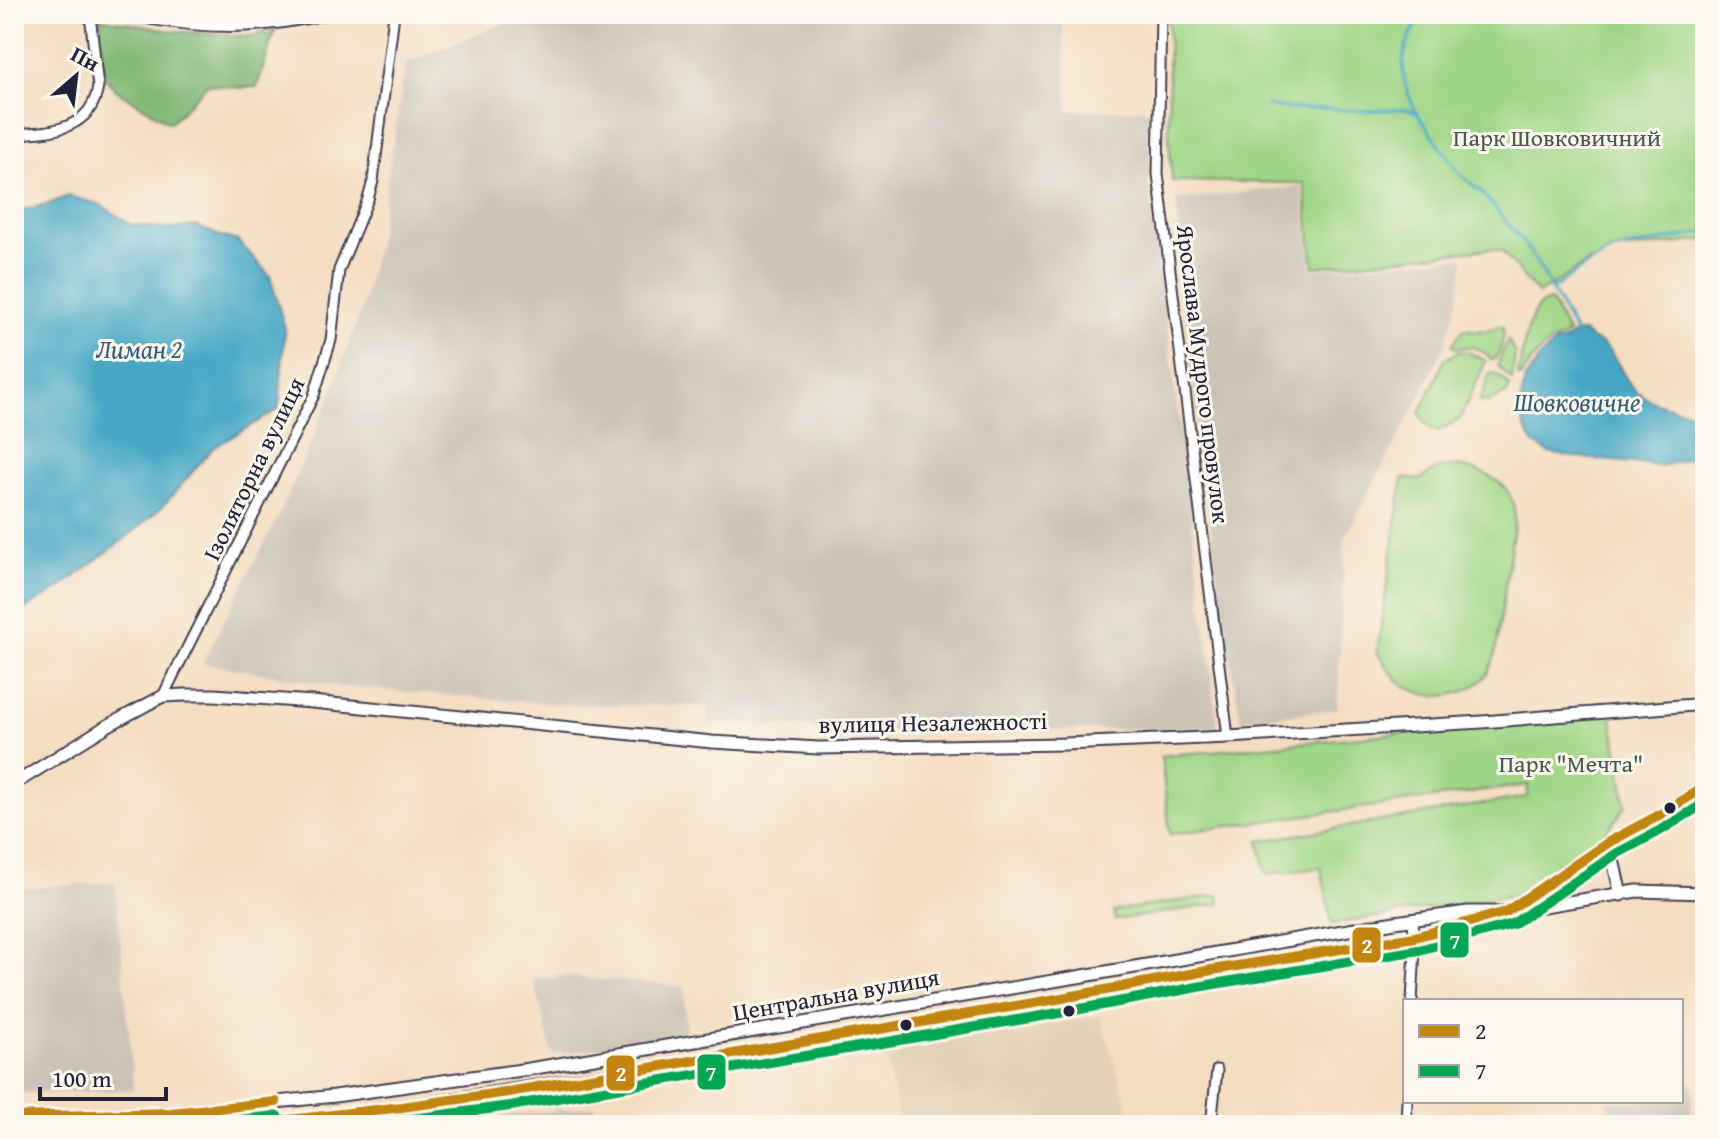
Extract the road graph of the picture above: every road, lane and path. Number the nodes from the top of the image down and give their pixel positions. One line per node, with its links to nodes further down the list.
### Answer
1 (90, 14): 6 (street)
2 (123, 14): 3 (street)
3 (327, 14)
4 (394, 14): 7 (street, Ізоляторна вулиця)
5 (1161, 14): 9 (street, Ярослава Мудрого провулок)
6 (14, 134)
7 (163, 696): 9 (street, вулиця Незалежності); 10 (street)
8 (1705, 704): 9 (street, вулиця Незалежності)
9 (1228, 737)
10 (14, 784)
11 (1705, 787): 12 (street)
12 (1609, 842): 14 (street); 15 (street)
13 (1705, 893): 14 (street, Центральна вулиця)
14 (1621, 895): 15 (street, Центральна вулиця)
15 (1506, 912): 16 (street, Центральна вулиця); 17 (street, Центральна вулиця)
16 (1413, 920): 17 (street); 22 (street, Центральна вулиця)
17 (1415, 937): 18 (street); 23 (street, Центральна вулиця)
18 (1412, 999)
19 (1217, 1070): 24 (street)
20 (1407, 1103): 25 (street)
21 (14, 1117): 22 (street, Центральна вулиця)
22 (169, 1119)
23 (246, 1125)
24 (1211, 1125)
25 (1406, 1125)

